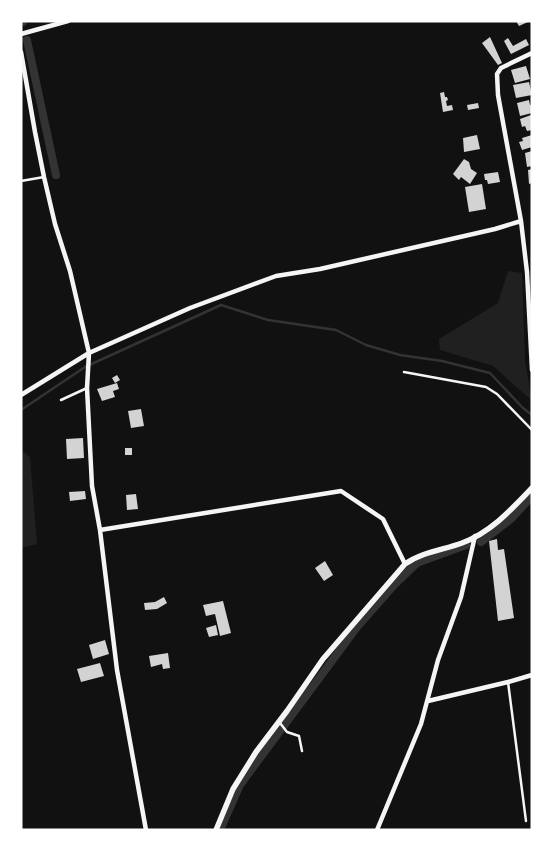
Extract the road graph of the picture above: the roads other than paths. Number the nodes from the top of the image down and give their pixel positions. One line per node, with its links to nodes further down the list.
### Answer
1 (68, 21): 2 (street)
2 (21, 34)
3 (21, 52): 5 (street)
4 (532, 52): 7 (street)
5 (44, 177): 6 (lane); 8 (street)
6 (21, 181)
7 (521, 221): 8 (street); 9 (street)
8 (88, 353): 11 (street); 12 (street)
9 (532, 370)
10 (404, 372): 14 (lane)
11 (86, 388): 13 (lane); 16 (street)
12 (21, 395)
13 (61, 400)
14 (532, 430)
15 (532, 488): 17 (street)
16 (100, 530): 18 (street); 25 (street)
17 (475, 536): 18 (street); 21 (street)
18 (405, 564): 22 (street)
19 (532, 675): 20 (street)
20 (508, 682): 21 (street); 24 (lane)
21 (428, 701): 27 (street)
22 (279, 722): 23 (lane); 26 (street)
23 (302, 752)
24 (526, 821)
25 (146, 830)
26 (216, 830)
27 (377, 830)

